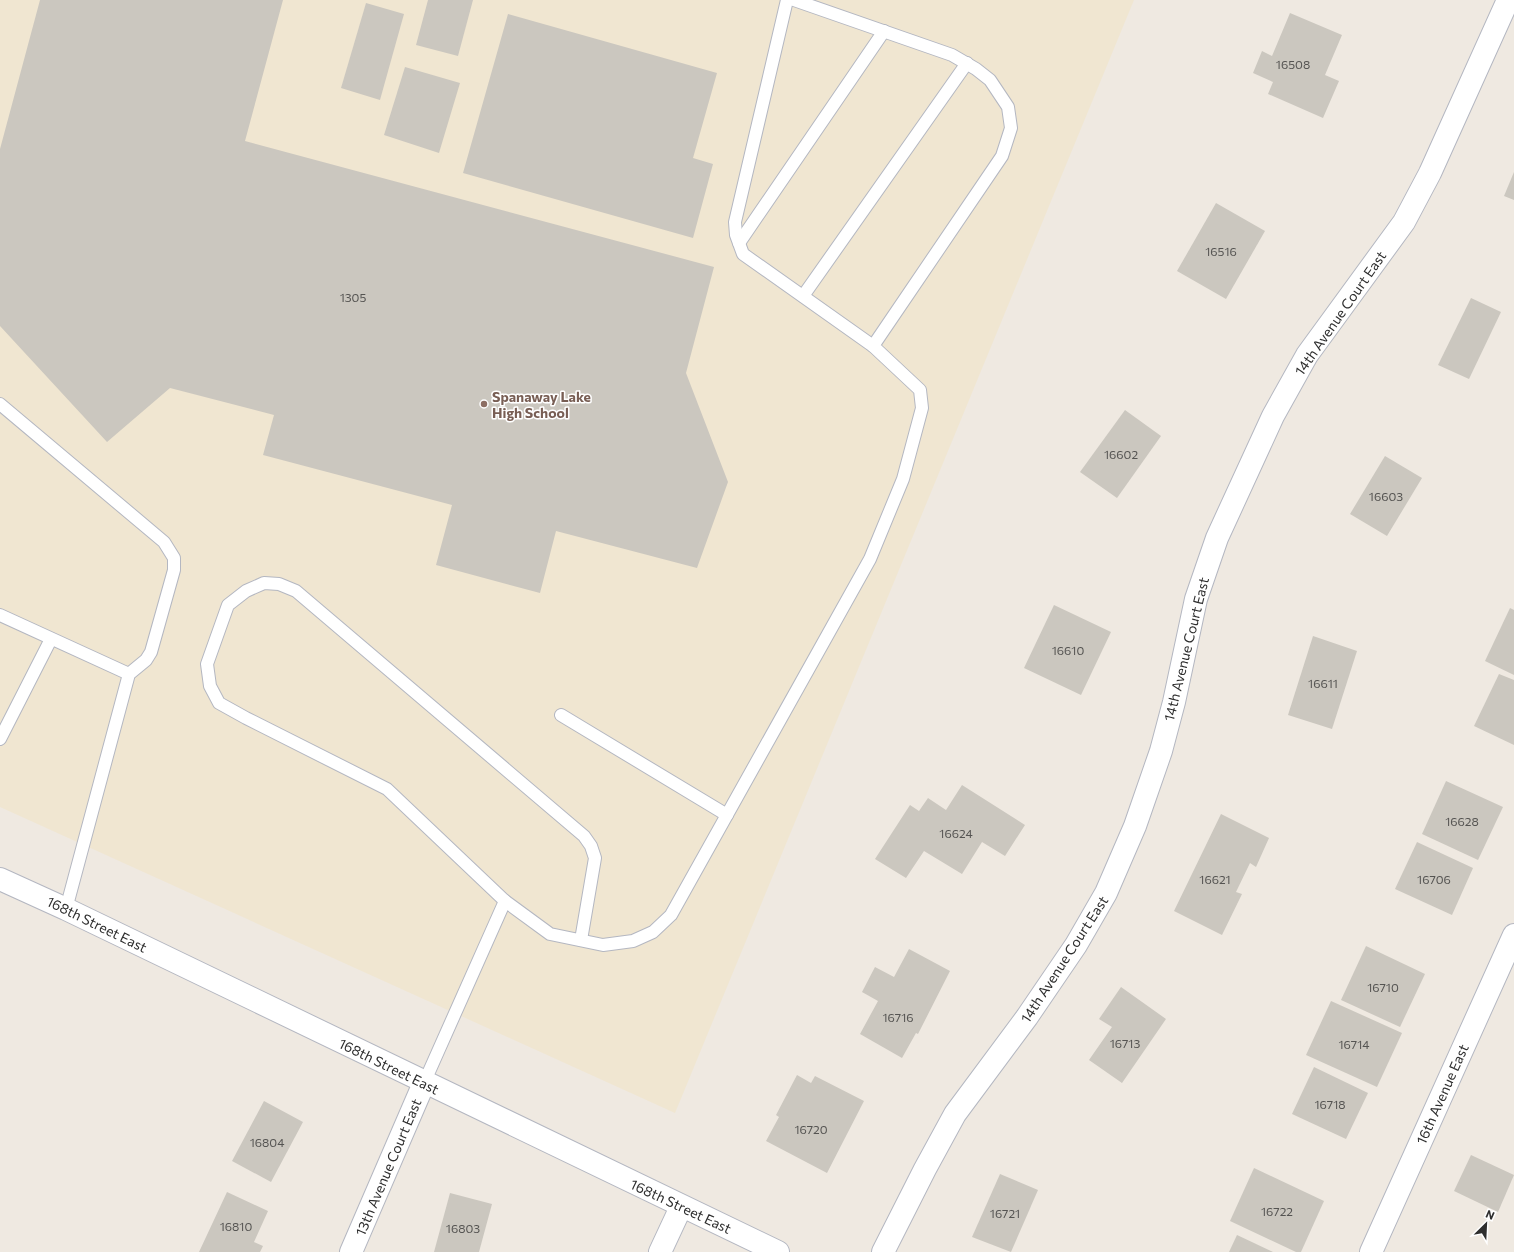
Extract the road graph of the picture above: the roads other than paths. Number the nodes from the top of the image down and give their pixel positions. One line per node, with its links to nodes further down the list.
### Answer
1 (786, 0): 6 (lane)
2 (794, 0): 4 (lane)
3 (1508, 0): 26 (street, 14th Avenue Court East)
4 (884, 31): 5 (lane); 6 (lane)
5 (967, 63): 7 (lane); 8 (lane)
6 (739, 243): 7 (lane)
7 (803, 296): 8 (lane)
8 (873, 346): 15 (lane)
9 (0, 404): 12 (lane)
10 (0, 616): 11 (lane)
11 (51, 639): 12 (lane); 14 (lane)
12 (129, 674): 18 (lane)
13 (561, 715): 15 (lane)
14 (0, 739)
15 (727, 815): 20 (lane)
16 (0, 879): 18 (street, 168th Street East)
17 (504, 901): 20 (lane); 20 (lane); 21 (lane)
18 (66, 909): 21 (street, 168th Street East)
19 (1514, 936): 27 (street, 16th Avenue East)
20 (581, 940)
21 (424, 1083): 22 (street, 168th Street East); 23 (street, 13th Avenue Court East)
22 (681, 1207): 24 (street); 25 (street, 168th Street East)
23 (351, 1252)
24 (660, 1252)
25 (778, 1252)
26 (883, 1252)
27 (1371, 1252)

